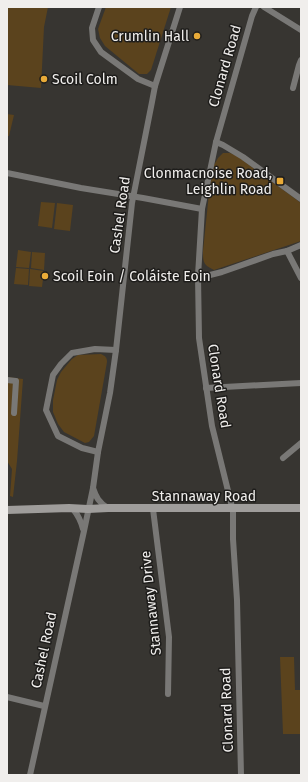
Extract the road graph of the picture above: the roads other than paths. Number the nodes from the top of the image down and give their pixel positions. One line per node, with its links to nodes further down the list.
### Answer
1 (99, 7): 7 (street)
2 (180, 7): 7 (street, Cashel Road)
3 (256, 7): 9 (street, Clonard Road)
4 (264, 7): 5 (street)
5 (301, 30)
6 (301, 60): 8 (street)
7 (155, 86): 12 (street, Cashel Road)
8 (293, 88)
9 (216, 142): 11 (street); 13 (street, Clonard Road)
10 (7, 173): 12 (street)
11 (300, 196)
12 (134, 197): 13 (street); 18 (street, Cashel Road)
13 (202, 209): 16 (street, Clonard Road)
14 (301, 245): 15 (street)
15 (287, 251): 16 (street); 17 (street)
16 (198, 276): 21 (street, Clonard Road)
17 (301, 278)
18 (116, 350): 24 (street, Cashel Road); 24 (street)
19 (7, 380): 22 (street)
20 (301, 383): 21 (street)
21 (206, 388): 28 (street, Clonard Road)
22 (14, 414)
23 (301, 443): 25 (street)
24 (98, 452): 26 (street, Cashel Road)
25 (282, 458)
26 (92, 488): 27 (street); 33 (street, Cashel Road)
27 (108, 508): 31 (street, Stannaway Road); 33 (street, Stannaway Road)
28 (232, 508): 29 (street, Stannaway Road); 31 (street, Stannaway Road); 39 (street, Clonard Road)
29 (301, 508)
30 (73, 509): 32 (street, Stannaway Road); 33 (street, Stannaway Road); 34 (street)
31 (153, 509): 35 (street, Stannaway Drive)
32 (7, 510)
33 (88, 510): 34 (street, Cashel Road)
34 (84, 531): 37 (street, Cashel Road)
35 (168, 694)
36 (7, 697): 37 (street)
37 (44, 706): 38 (street, Cashel Road)
38 (30, 775)
39 (241, 775)

